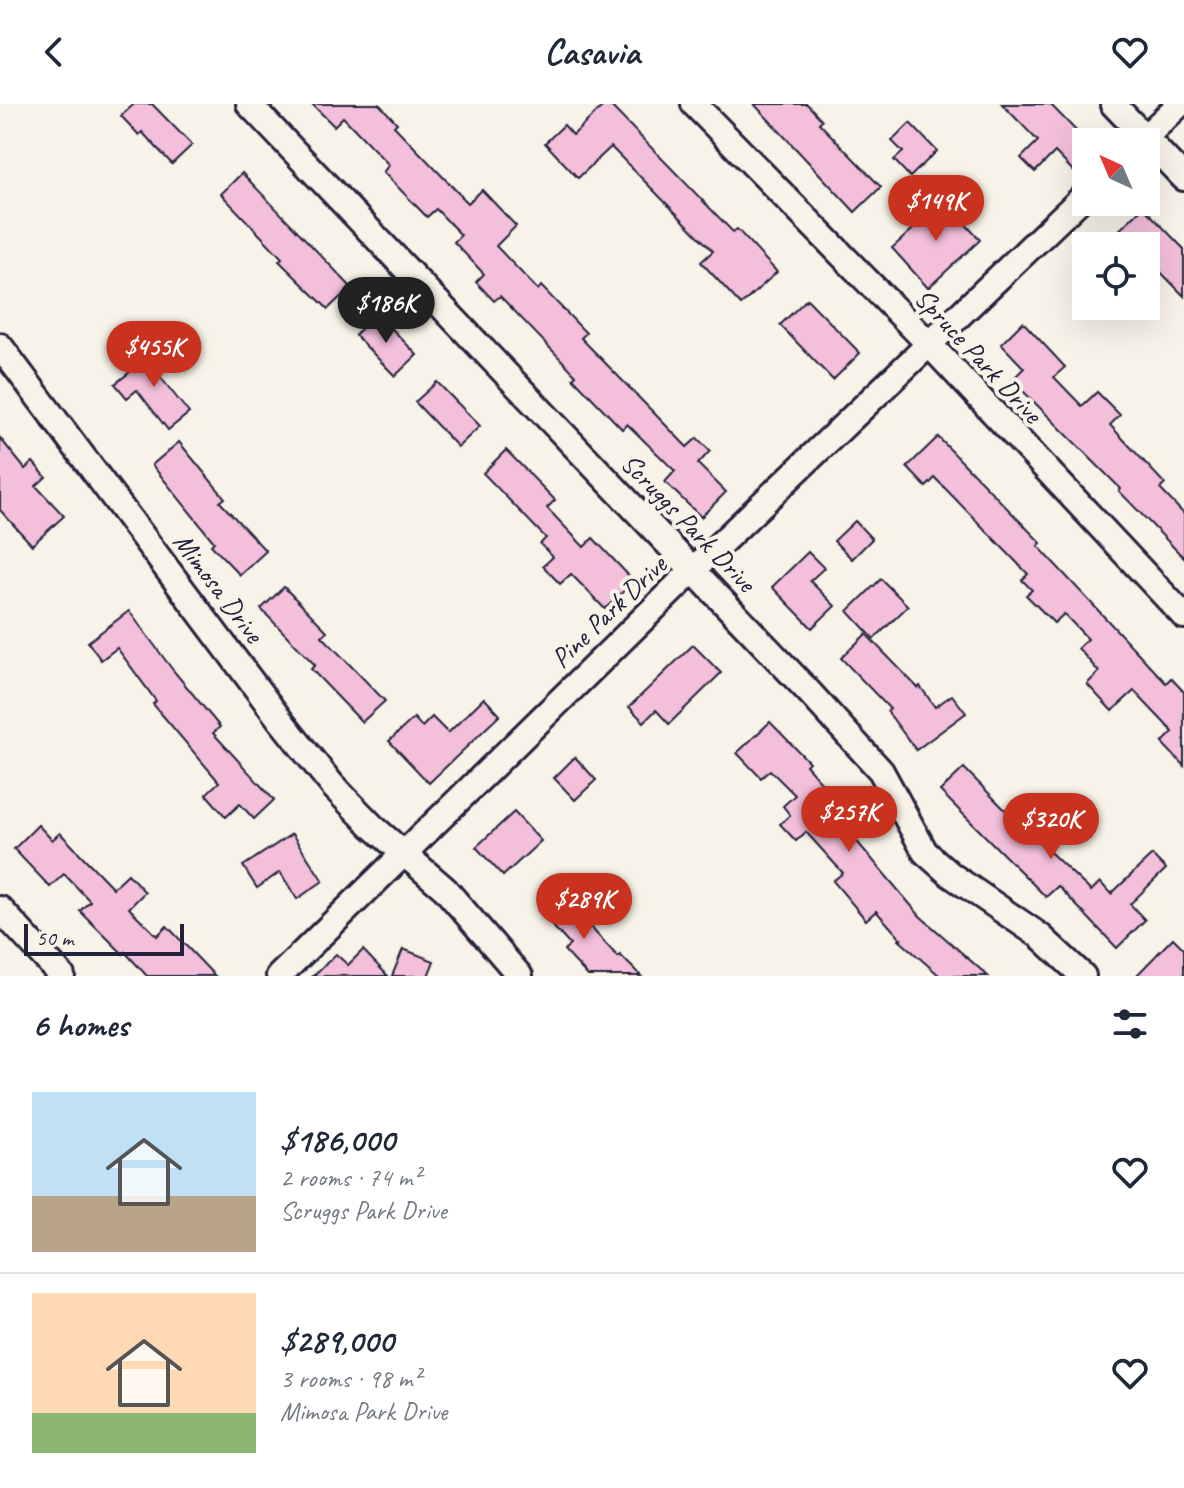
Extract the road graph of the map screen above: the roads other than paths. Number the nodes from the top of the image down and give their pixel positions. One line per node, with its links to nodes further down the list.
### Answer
1 (249, 104): 12 (street, Scruggs Park Drive)
2 (694, 104): 10 (street, Spruce Park Drive)
3 (1113, 104): 5 (street)
4 (1180, 104): 6 (street)
5 (1132, 128)
6 (1155, 128)
7 (1160, 156): 8 (street)
8 (1184, 178)
9 (1072, 207): 10 (street, Pine Park Drive)
10 (929, 344): 12 (street, Pine Park Drive); 13 (street, Spruce Park Drive)
11 (0, 346): 14 (street, Mimosa Drive)
12 (693, 570): 14 (street, Pine Park Drive); 19 (street, Scruggs Park Drive)
13 (1184, 616)
14 (403, 853): 17 (street, Pine Park Drive); 18 (street, Mimosa Drive)
15 (0, 909): 16 (street)
16 (62, 976)
17 (279, 976)
18 (520, 976)
19 (1083, 976)

